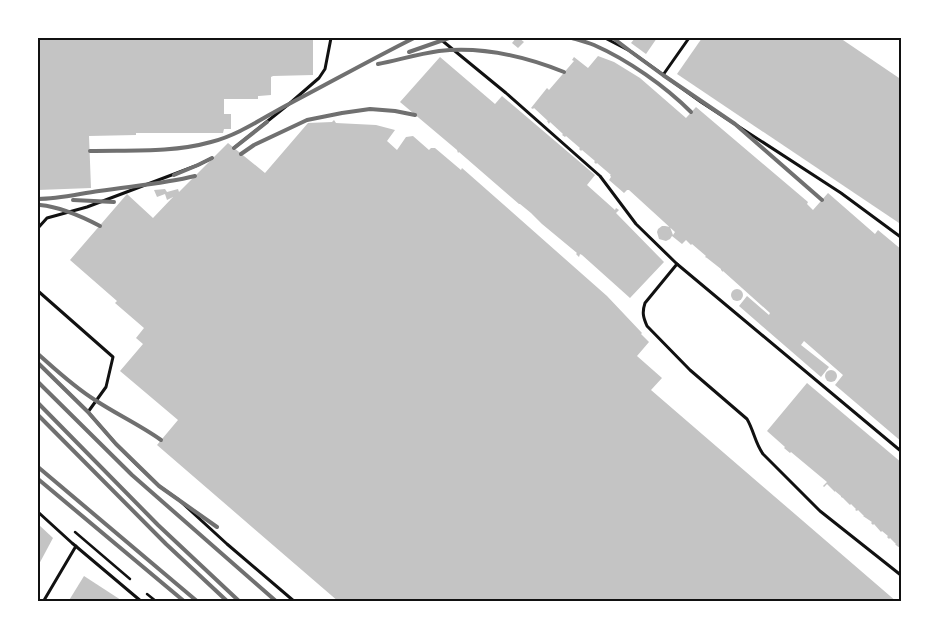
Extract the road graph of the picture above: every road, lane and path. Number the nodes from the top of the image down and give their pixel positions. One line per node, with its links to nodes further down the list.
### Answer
1 (331, 38): 6 (lane)
2 (439, 38): 10 (lane)
3 (605, 38): 5 (lane)
4 (689, 38): 5 (lane)
5 (663, 75): 9 (lane)
6 (234, 148)
7 (212, 158): 8 (lane)
8 (38, 228)
9 (902, 238)
10 (677, 264): 14 (lane); 18 (lane)
11 (38, 291): 13 (lane)
12 (38, 363): 13 (lane)
13 (88, 412): 24 (lane)
14 (902, 452)
15 (38, 512): 17 (lane)
16 (75, 532): 19 (path)
17 (76, 546): 21 (lane); 22 (lane)
18 (902, 576)
19 (134, 583)
20 (142, 589): 23 (path)
21 (43, 602)
22 (142, 602)
23 (157, 602)
24 (295, 602)

